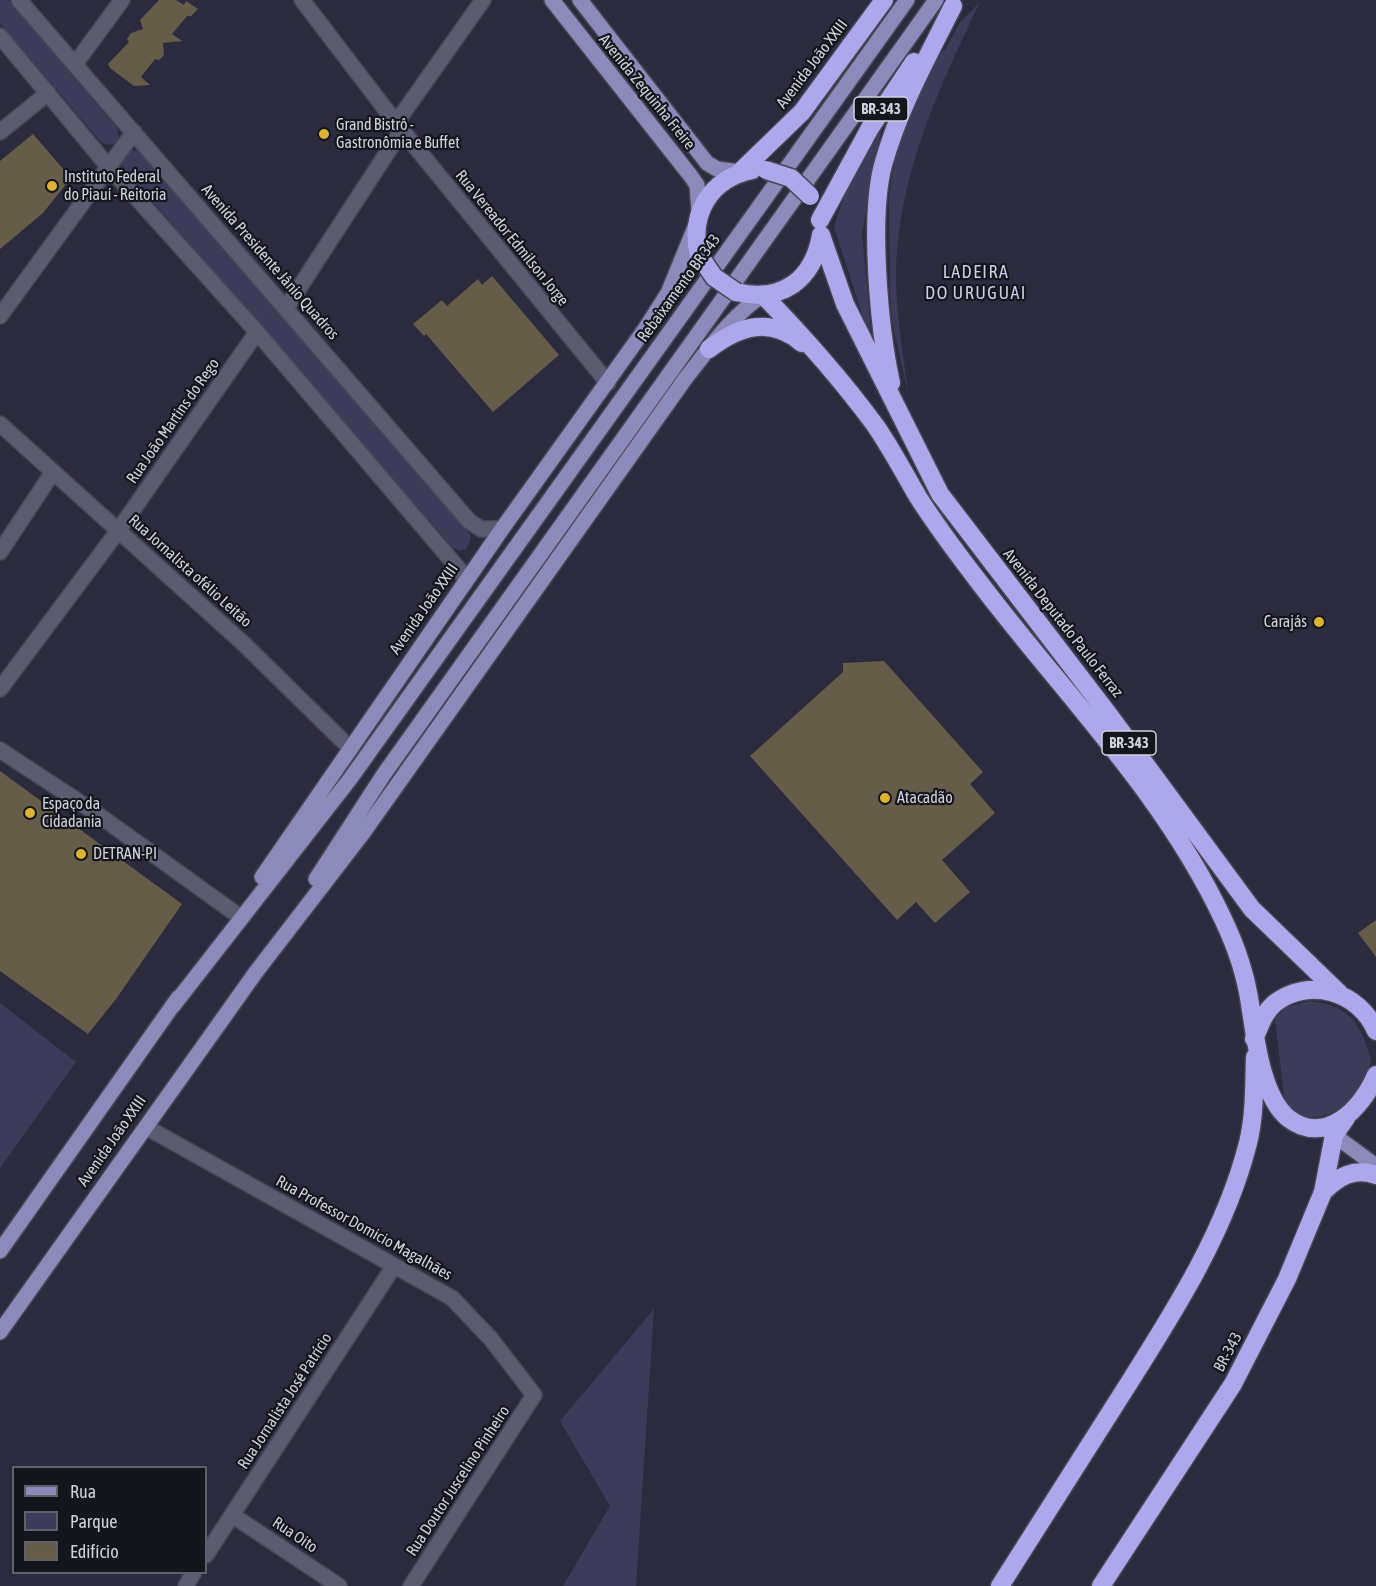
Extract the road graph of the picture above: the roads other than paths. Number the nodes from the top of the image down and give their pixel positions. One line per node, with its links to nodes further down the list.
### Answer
1 (122, 0): 14 (street)
2 (302, 0): 16 (street, Rua Vereador Edmilson Jorge)
3 (483, 0): 16 (street)
4 (552, 0): 13 (main road, Avenida Zequinha Freire)
5 (580, 0): 11 (main road, Avenida Zequinha Freire)
6 (907, 0): 37 (main road, Rebaixamento BR 343)
7 (936, 0): 42 (main road, Avenida João XXIII)
8 (23, 1): 14 (street, Avenida Presidente Jânio Quadros)
9 (883, 1): 20 (highway, Avenida João XXIII / BR-343)
10 (956, 3): 22 (highway, BR-343); 29 (highway)
11 (602, 30): 13 (main road); 20 (main road, Avenida Zequinha Freire)
12 (0, 36): 15 (street)
13 (580, 38): 21 (main road, Avenida Zequinha Freire)
14 (75, 64): 18 (street, Avenida Presidente Jânio Quadros)
15 (48, 93): 17 (street); 19 (street)
16 (399, 126): 24 (street); 28 (street, Rua Vereador Edmilson Jorge)
17 (0, 132)
18 (134, 132): 19 (street); 24 (street, Avenida Presidente Jânio Quadros)
19 (107, 165): 25 (street); 26 (street)
20 (740, 172): 21 (highway, BR-343); 22 (highway, BR-343, bridge)
21 (697, 220): 23 (highway, BR-343, bridge); 28 (main road, Avenida João XXIII)
22 (821, 227): 23 (highway, BR-343); 29 (highway, Avenida Deputado Paulo Ferraz / BR-343)
23 (763, 295): 27 (main road, Avenida João XXIII); 31 (highway, BR-343)
24 (286, 309): 33 (street, Avenida Presidente Jânio Quadros)
25 (0, 316)
26 (257, 332): 34 (street, Rua João Martins do Rego); 36 (street)
27 (709, 349): 31 (highway); 42 (main road, Avenida João XXIII)
28 (608, 383): 33 (main road, Avenida João XXIII)
29 (897, 411): 43 (highway, Avenida Deputado Paulo Ferraz / BR-343)
30 (0, 424): 32 (street, Rua Jornalista ofélio Leitão)
31 (877, 428): 46 (highway, BR-343)
32 (53, 472): 34 (street, Rua Jornalista ofélio Leitão); 35 (street)
33 (502, 529): 36 (main road, Avenida João XXIII)
34 (118, 531): 38 (street, Rua João Martins do Rego); 39 (street, Rua Jornalista ofélio Leitão)
35 (0, 552)
36 (465, 583): 39 (main road, Avenida João XXIII)
37 (481, 597): 44 (main road, Avenida João XXIII)
38 (0, 689)
39 (351, 749): 41 (main road, Avenida João XXIII)
40 (0, 750): 41 (street)
41 (236, 914): 44 (main road, Avenida João XXIII)
42 (256, 972): 48 (main road, Avenida João XXIII)
43 (1339, 993): 45 (highway, BR-343); 46 (highway)
44 (172, 1006): 53 (main road, Avenida João XXIII)
45 (1376, 1030)
46 (1254, 1044): 49 (highway, BR-343); 61 (highway, BR-343)
47 (1376, 1075): 49 (highway)
48 (146, 1127): 54 (street, Rua Professor Domicio Magalhães); 55 (main road, Avenida João XXIII)
49 (1329, 1132): 50 (main road); 52 (highway, BR-343)
50 (1376, 1166)
51 (1376, 1175): 52 (highway)
52 (1323, 1192): 62 (highway, BR-343)
53 (0, 1251)
54 (394, 1266): 56 (street, Rua Professor Domicio Magalhães); 57 (street, Rua Jornalista José Patrício)
55 (0, 1332)
56 (534, 1395): 60 (street, Rua Doutor Juscelino Pinheiro)
57 (232, 1515): 58 (street, Rua Jornalista José Patrício); 59 (street, Rua Oito)
58 (207, 1553)
59 (339, 1586)
60 (411, 1586)
61 (1000, 1586)
62 (1101, 1586)

